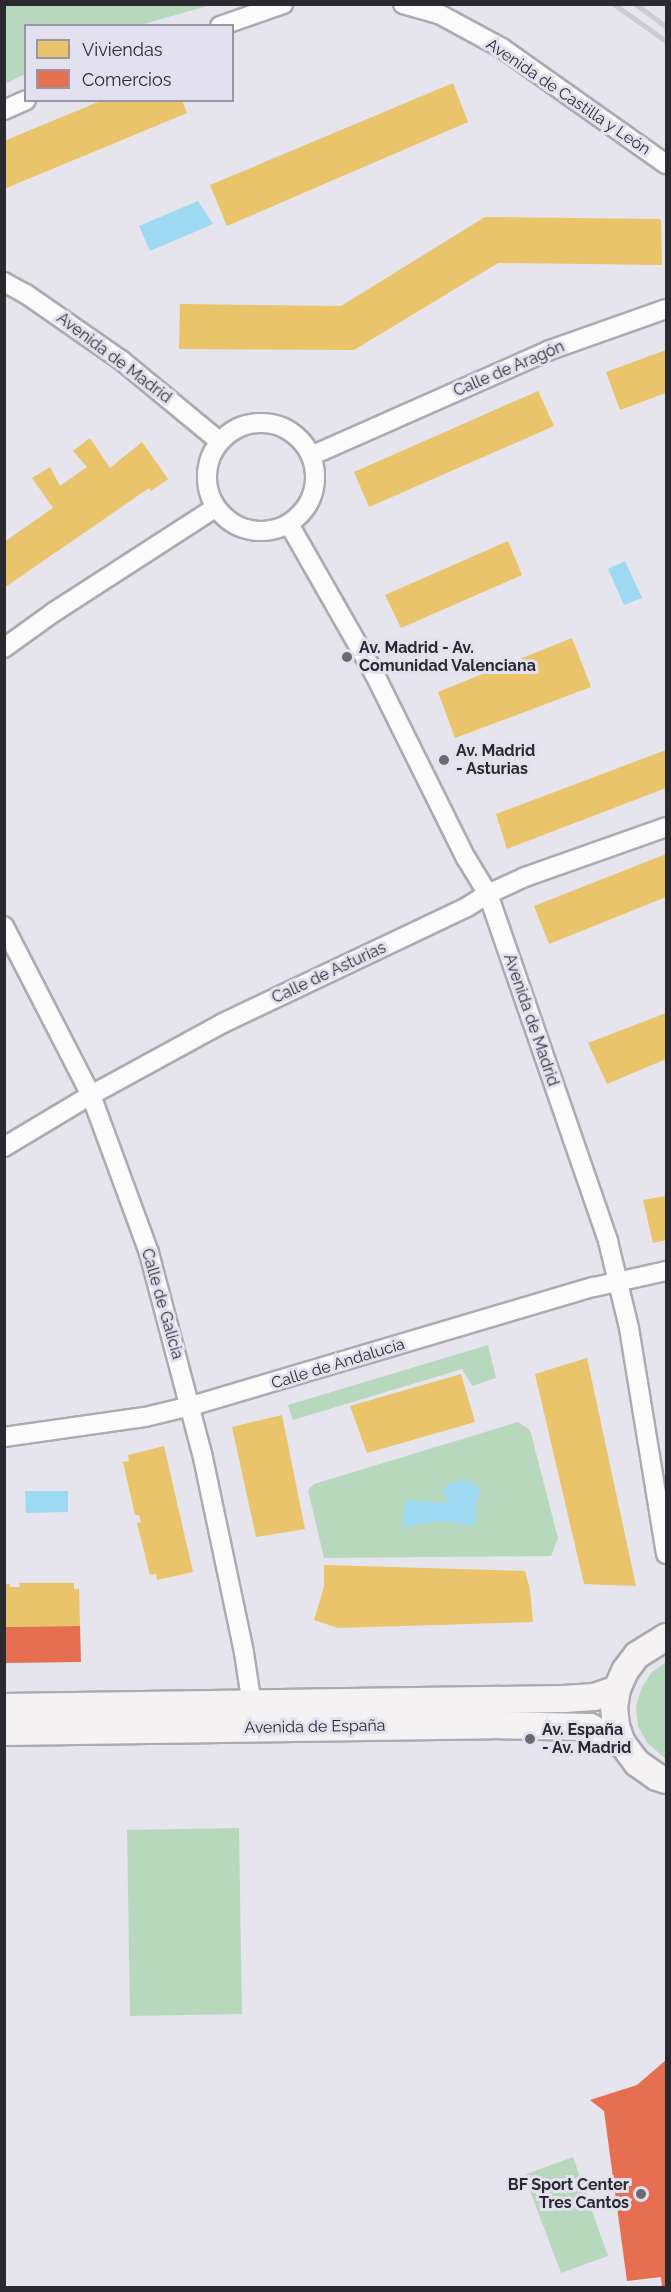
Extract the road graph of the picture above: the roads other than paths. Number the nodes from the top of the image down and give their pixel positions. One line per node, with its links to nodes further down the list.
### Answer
1 (283, 4): 3 (street)
2 (403, 4): 6 (street, Avenida de Castilla y León)
3 (226, 24)
4 (24, 101): 5 (street)
5 (4, 110)
6 (666, 164)
7 (4, 282): 9 (street, Avenida de Madrid)
8 (666, 309): 10 (street, Calle de Aragón)
9 (219, 441): 10 (street); 11 (street)
10 (313, 455): 12 (street)
11 (215, 508): 12 (street); 13 (street)
12 (290, 524): 15 (street, Avenida de Madrid)
13 (4, 648)
14 (666, 827): 15 (street, Calle de Asturias)
15 (488, 894): 17 (street, Calle de Asturias); 20 (street, Avenida de Madrid)
16 (4, 926): 17 (street, Calle de Galicia)
17 (91, 1095): 18 (street, Calle de Asturias); 21 (street, Calle de Galicia)
18 (4, 1147)
19 (666, 1271): 20 (street, Calle de Andalucía)
20 (618, 1281): 21 (street, Calle de Andalucía); 23 (street, Avenida de Madrid)
21 (191, 1406): 22 (street, Calle de Andalucía); 26 (street, Calle de Galicia)
22 (4, 1437)
23 (666, 1554)
24 (666, 1634): 25 (street)
25 (617, 1689): 26 (street, Avenida de España); 29 (street)
26 (252, 1705): 27 (street, Avenida de España)
27 (4, 1707)
28 (4, 1732): 29 (street, Avenida de España)
29 (622, 1743): 30 (street)
30 (666, 1780)

